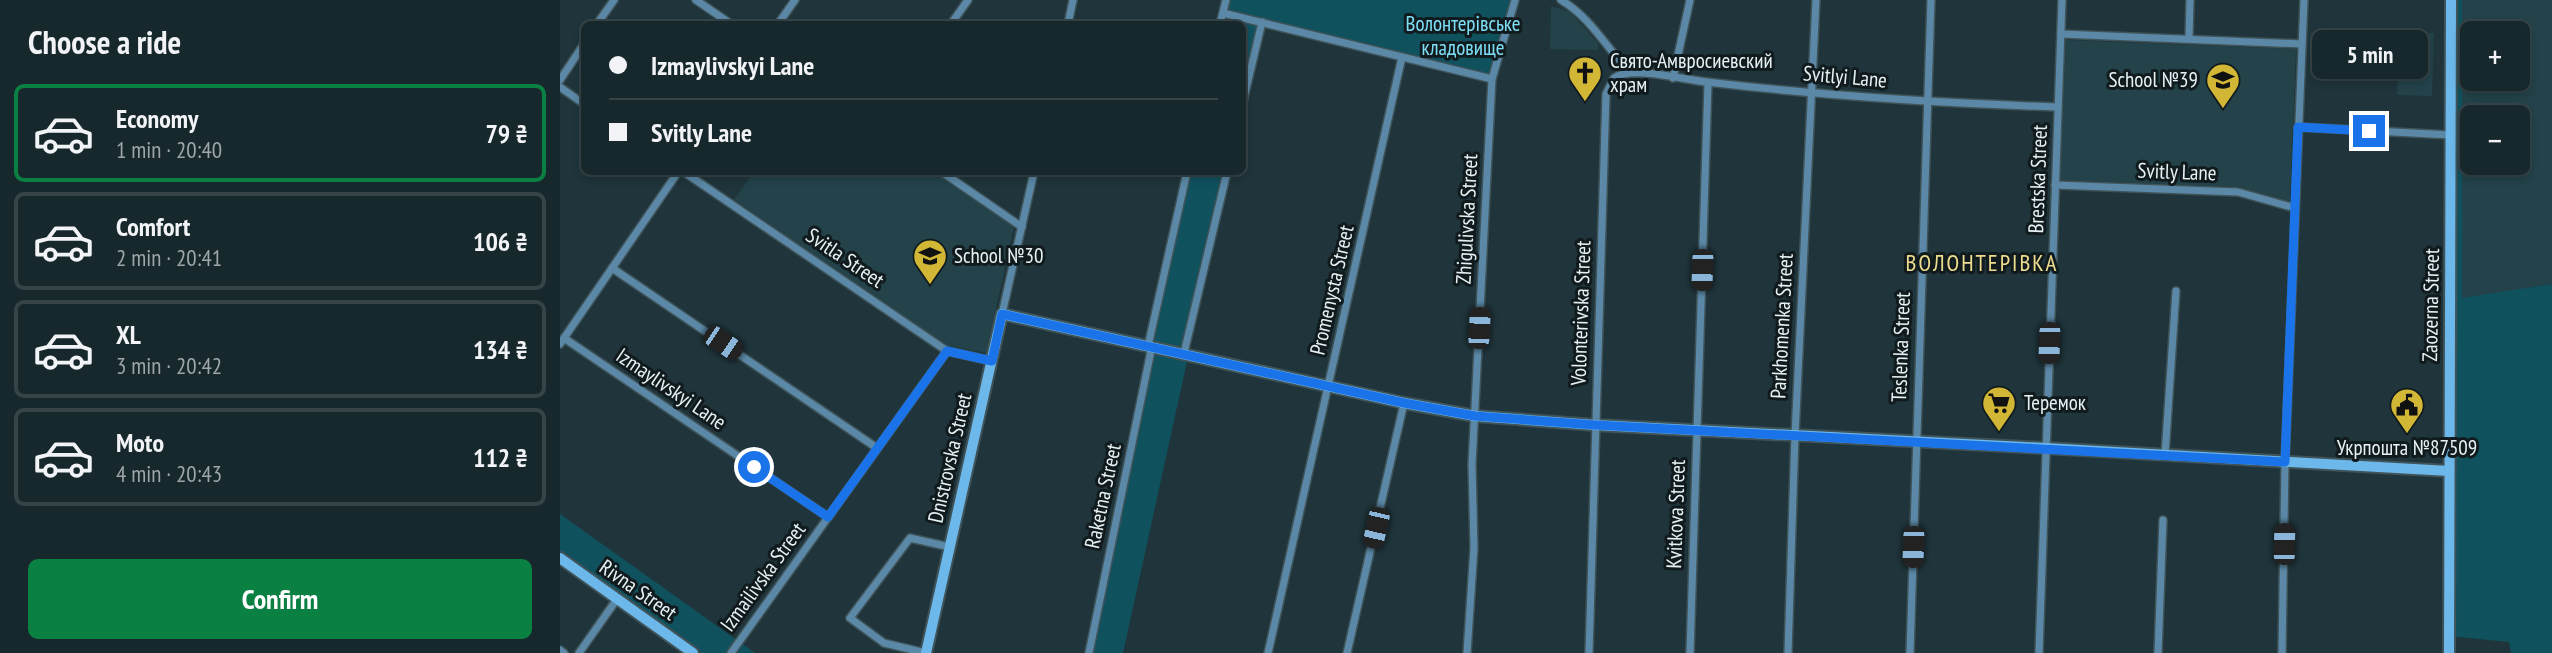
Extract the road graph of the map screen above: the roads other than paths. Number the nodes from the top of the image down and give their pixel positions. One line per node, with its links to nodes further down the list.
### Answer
1 (614, 0): 17 (street)
2 (696, 0): 18 (street)
3 (795, 0): 19 (street)
4 (968, 0): 20 (street)
5 (1073, 0): 21 (street)
6 (1226, 0): 16 (street)
7 (1515, 0): 31 (street, Zhigulivska Street)
8 (1561, 0): 29 (street)
9 (1690, 0): 30 (street)
10 (1816, 0): 36 (street, Parkhomenka Street)
11 (1931, 0): 38 (street, Teslenka Street)
12 (2062, 0): 24 (street, Brestska Street)
13 (2190, 0): 25 (street)
14 (2304, 0): 26 (street)
15 (2451, 0): 41 (street, Zaozerna Street)
16 (1223, 13): 22 (street); 23 (street)
17 (599, 21)
18 (720, 21)
19 (780, 21)
20 (953, 21)
21 (1069, 21)
22 (1221, 21)
23 (1262, 22): 28 (street); 35 (street)
24 (2061, 34): 25 (street); 39 (street, Brestska Street)
25 (2189, 39): 26 (street)
26 (2302, 44): 40 (street)
27 (581, 48): 32 (street)
28 (1402, 57): 31 (street); 59 (street, Promenysta Street)
29 (1629, 71): 30 (street, Svitlyi Lane); 62 (street, Volonterivska Street)
30 (1673, 78): 33 (street, Svitlyi Lane)
31 (1492, 79): 61 (street, Zhigulivska Street)
32 (560, 80)
33 (1708, 83): 36 (street, Svitlyi Lane); 63 (street, Kvitkova Street)
34 (560, 87): 37 (street)
35 (1246, 89)
36 (1812, 92): 38 (street, Svitlyi Lane); 64 (street, Parkhomenka Street)
37 (581, 102)
38 (1927, 102): 39 (street, Svitlyi Lane); 65 (street, Teslenka Street)
39 (2058, 107): 48 (street, Brestska Street)
40 (2298, 127): 41 (street); 49 (street)
41 (2451, 135): 70 (street, Zaozerna Street)
42 (679, 175): 51 (street)
43 (685, 175): 56 (street, Svitla Street)
44 (946, 175): 50 (street)
45 (1033, 175): 50 (street, Dnistrovska Street)
46 (1186, 175): 55 (street, Raketna Street)
47 (1226, 175): 57 (street)
48 (2055, 185): 49 (street, Svitly Lane); 66 (street, Brestska Street)
49 (2295, 208): 69 (street)
50 (1022, 227): 53 (street, Dnistrovska Street)
51 (612, 268): 54 (street); 67 (street)
52 (2176, 291): 68 (street)
53 (1002, 314): 55 (street); 58 (street, Dnistrovska Street)
54 (562, 341): 71 (street, Izmaylivskyi Lane)
55 (1150, 346): 57 (street); 80 (street, Raketna Street)
56 (947, 351): 58 (street, Svitla Street); 67 (street, Izmailivska Street)
57 (1184, 353): 59 (street)
58 (992, 361): 73 (street, Dnistrovska Street)
59 (1328, 386): 60 (street); 81 (street, Promenysta Street)
60 (1404, 403): 61 (street); 82 (street)
61 (1475, 416): 62 (street); 83 (street, Zhigulivska Street)
62 (1595, 425): 63 (street); 84 (street, Volonterivska Street)
63 (1696, 430): 64 (street); 85 (street, Kvitkova Street)
64 (1795, 435): 65 (street); 86 (street, Parkhomenka Street)
65 (1916, 441): 66 (street); 87 (street, Teslenka Street)
66 (2045, 447): 68 (street); 88 (street, Brestska Street)
67 (877, 448): 71 (street, Izmailivska Street)
68 (2165, 455): 69 (street)
69 (2285, 462): 70 (street); 90 (street)
70 (2449, 471): 91 (street, Zaozerna Street)
71 (828, 517): 78 (street, Izmailivska Street)
72 (2163, 520): 89 (street)
73 (950, 547): 79 (street, Dnistrovska Street); 79 (street, Dnistrovska Street)
74 (560, 558): 75 (street, Rivna Street)
75 (617, 599): 76 (street); 77 (street, Rivna Street)
76 (579, 653)
77 (693, 653)
78 (730, 653)
79 (926, 653)
80 (1089, 653)
81 (1268, 653)
82 (1347, 653)
83 (1467, 653)
84 (1589, 653)
85 (1690, 653)
86 (1788, 653)
87 (1910, 653)
88 (2039, 653)
89 (2158, 653)
90 (2282, 653)
91 (2449, 653)

